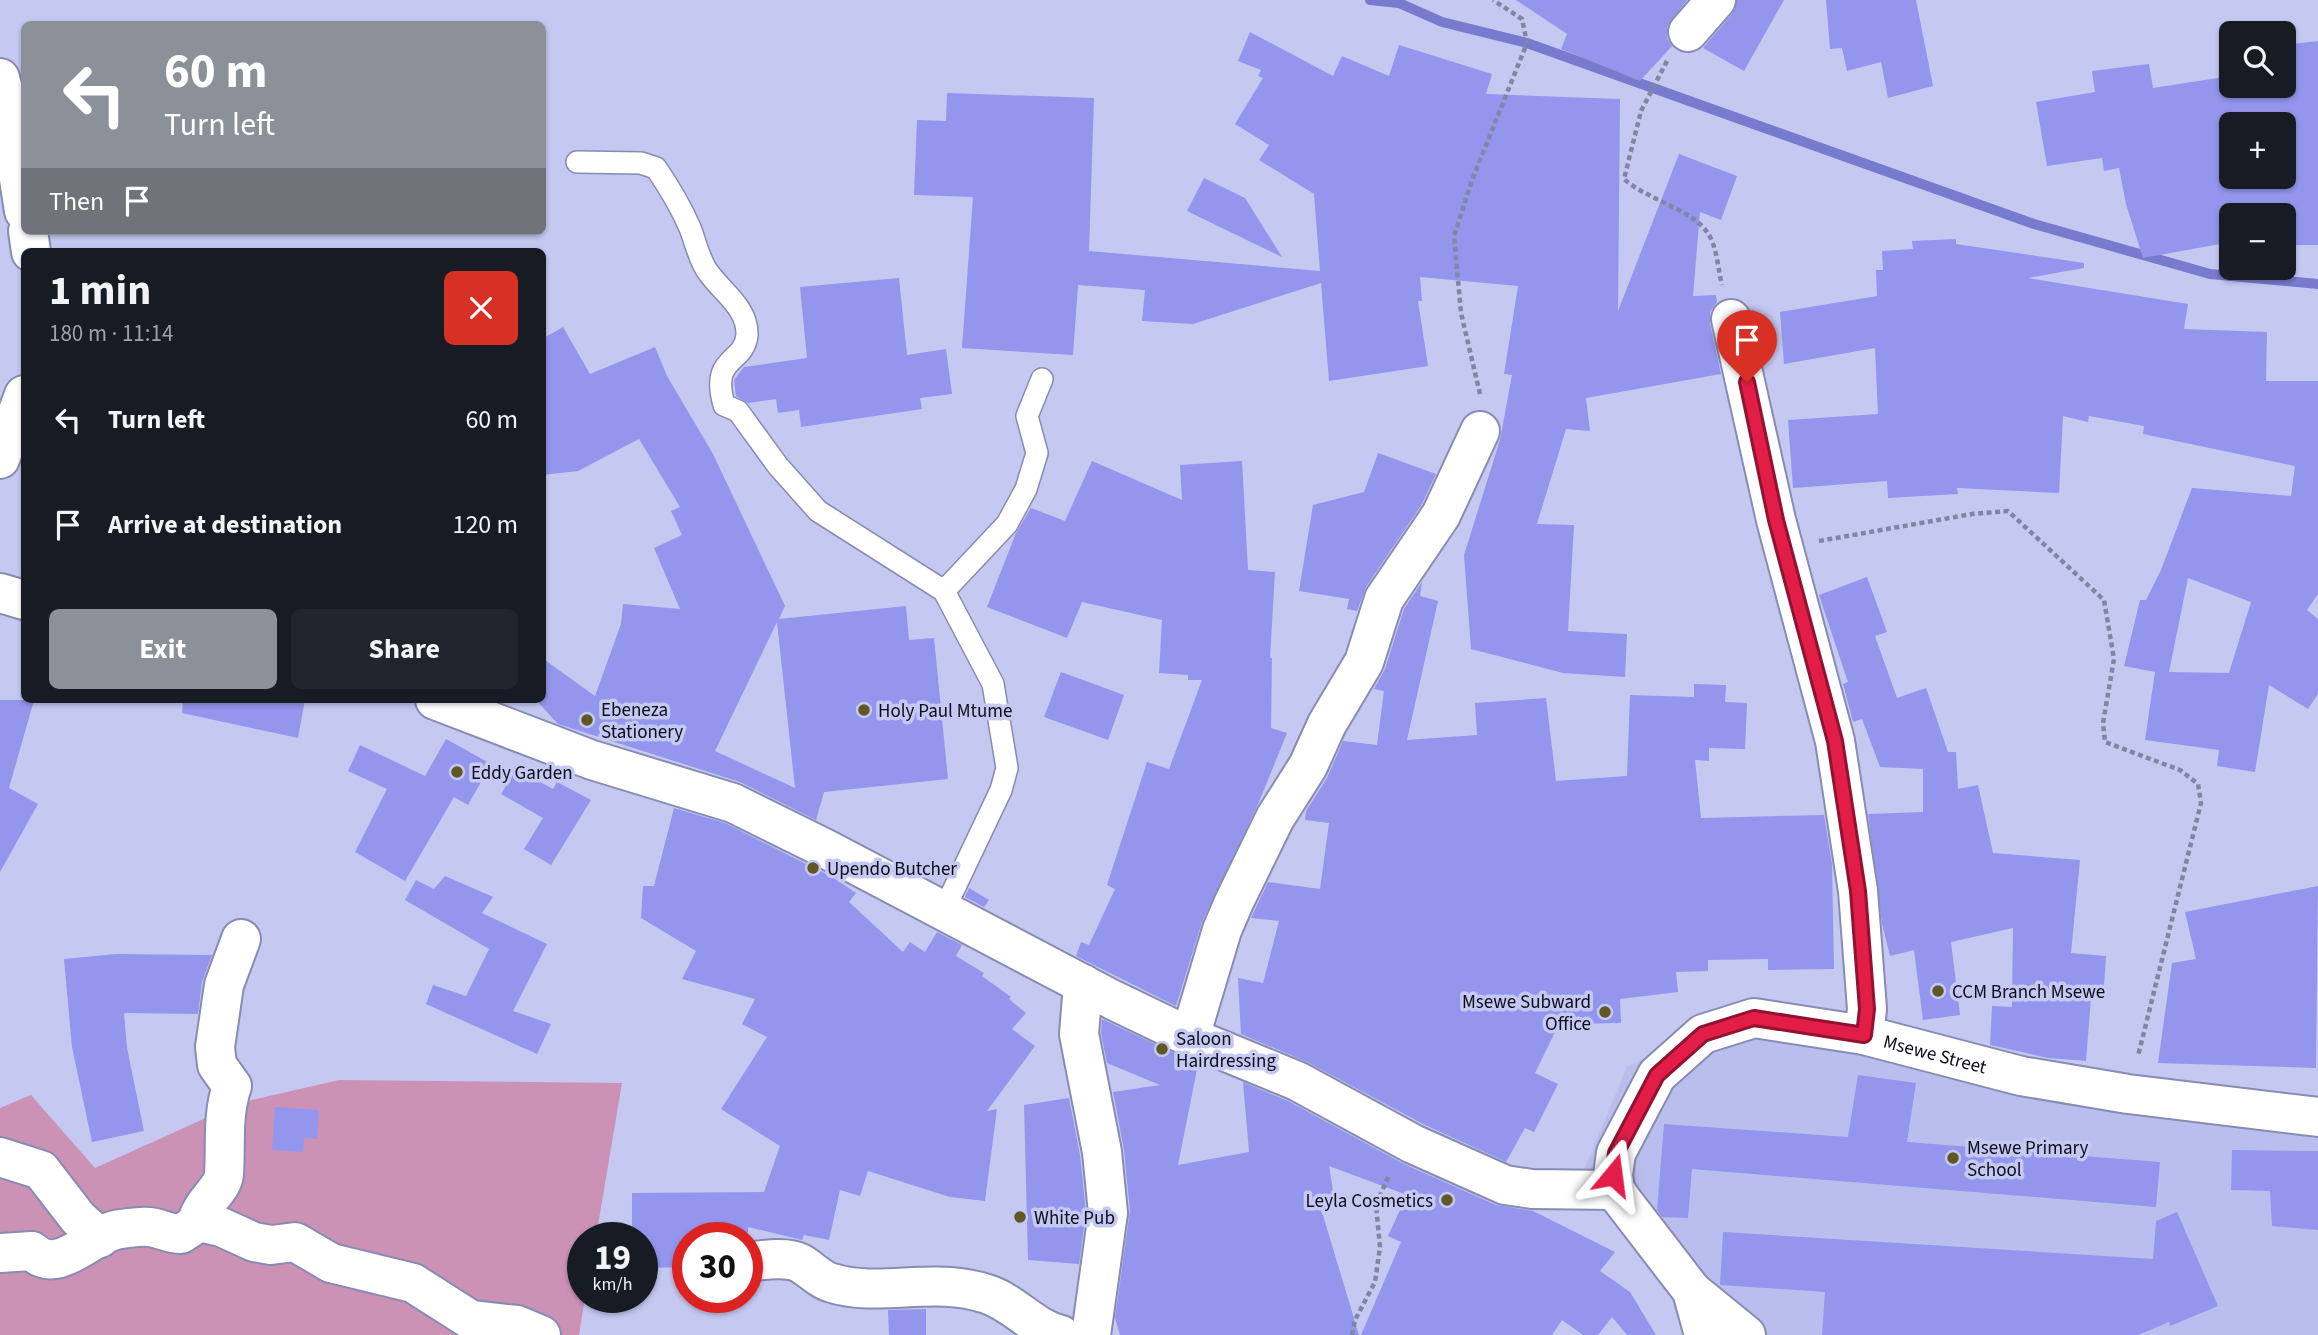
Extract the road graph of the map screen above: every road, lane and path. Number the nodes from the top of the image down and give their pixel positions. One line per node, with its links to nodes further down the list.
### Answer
1 (1493, 0): 11 (path)
2 (1716, 0): 3 (street)
3 (1688, 32)
4 (1662, 68): 8 (path)
5 (0, 78): 7 (street)
6 (577, 162): 14 (lane)
7 (21, 192)
8 (1731, 319): 13 (street)
9 (1042, 379): 14 (lane)
10 (21, 403): 12 (street)
11 (1480, 431): 22 (street)
12 (0, 459)
13 (1783, 548): 21 (street); 23 (path)
14 (944, 591): 18 (lane)
15 (0, 593): 16 (street)
16 (21, 599)
17 (443, 703): 18 (street)
18 (944, 910): 20 (street)
19 (241, 939): 28 (street)
20 (1083, 984): 22 (street); 36 (street)
21 (1864, 1035): 23 (street, Msewe Street); 27 (street, Msewe Street)
22 (1189, 1037): 25 (street)
23 (2129, 1094): 24 (street, Msewe Street)
24 (2318, 1117)
25 (1413, 1144): 27 (street); 37 (path)
26 (0, 1157): 29 (street)
27 (1615, 1190): 32 (street)
28 (197, 1223): 29 (street); 33 (street)
29 (100, 1238): 30 (street)
30 (0, 1253)
31 (763, 1262): 35 (street)
32 (1692, 1291): 38 (street); 39 (street)
33 (438, 1318): 34 (street)
34 (541, 1335)
35 (1061, 1335)
36 (1091, 1335)
37 (1352, 1335)
38 (1703, 1335)
39 (1746, 1335)

